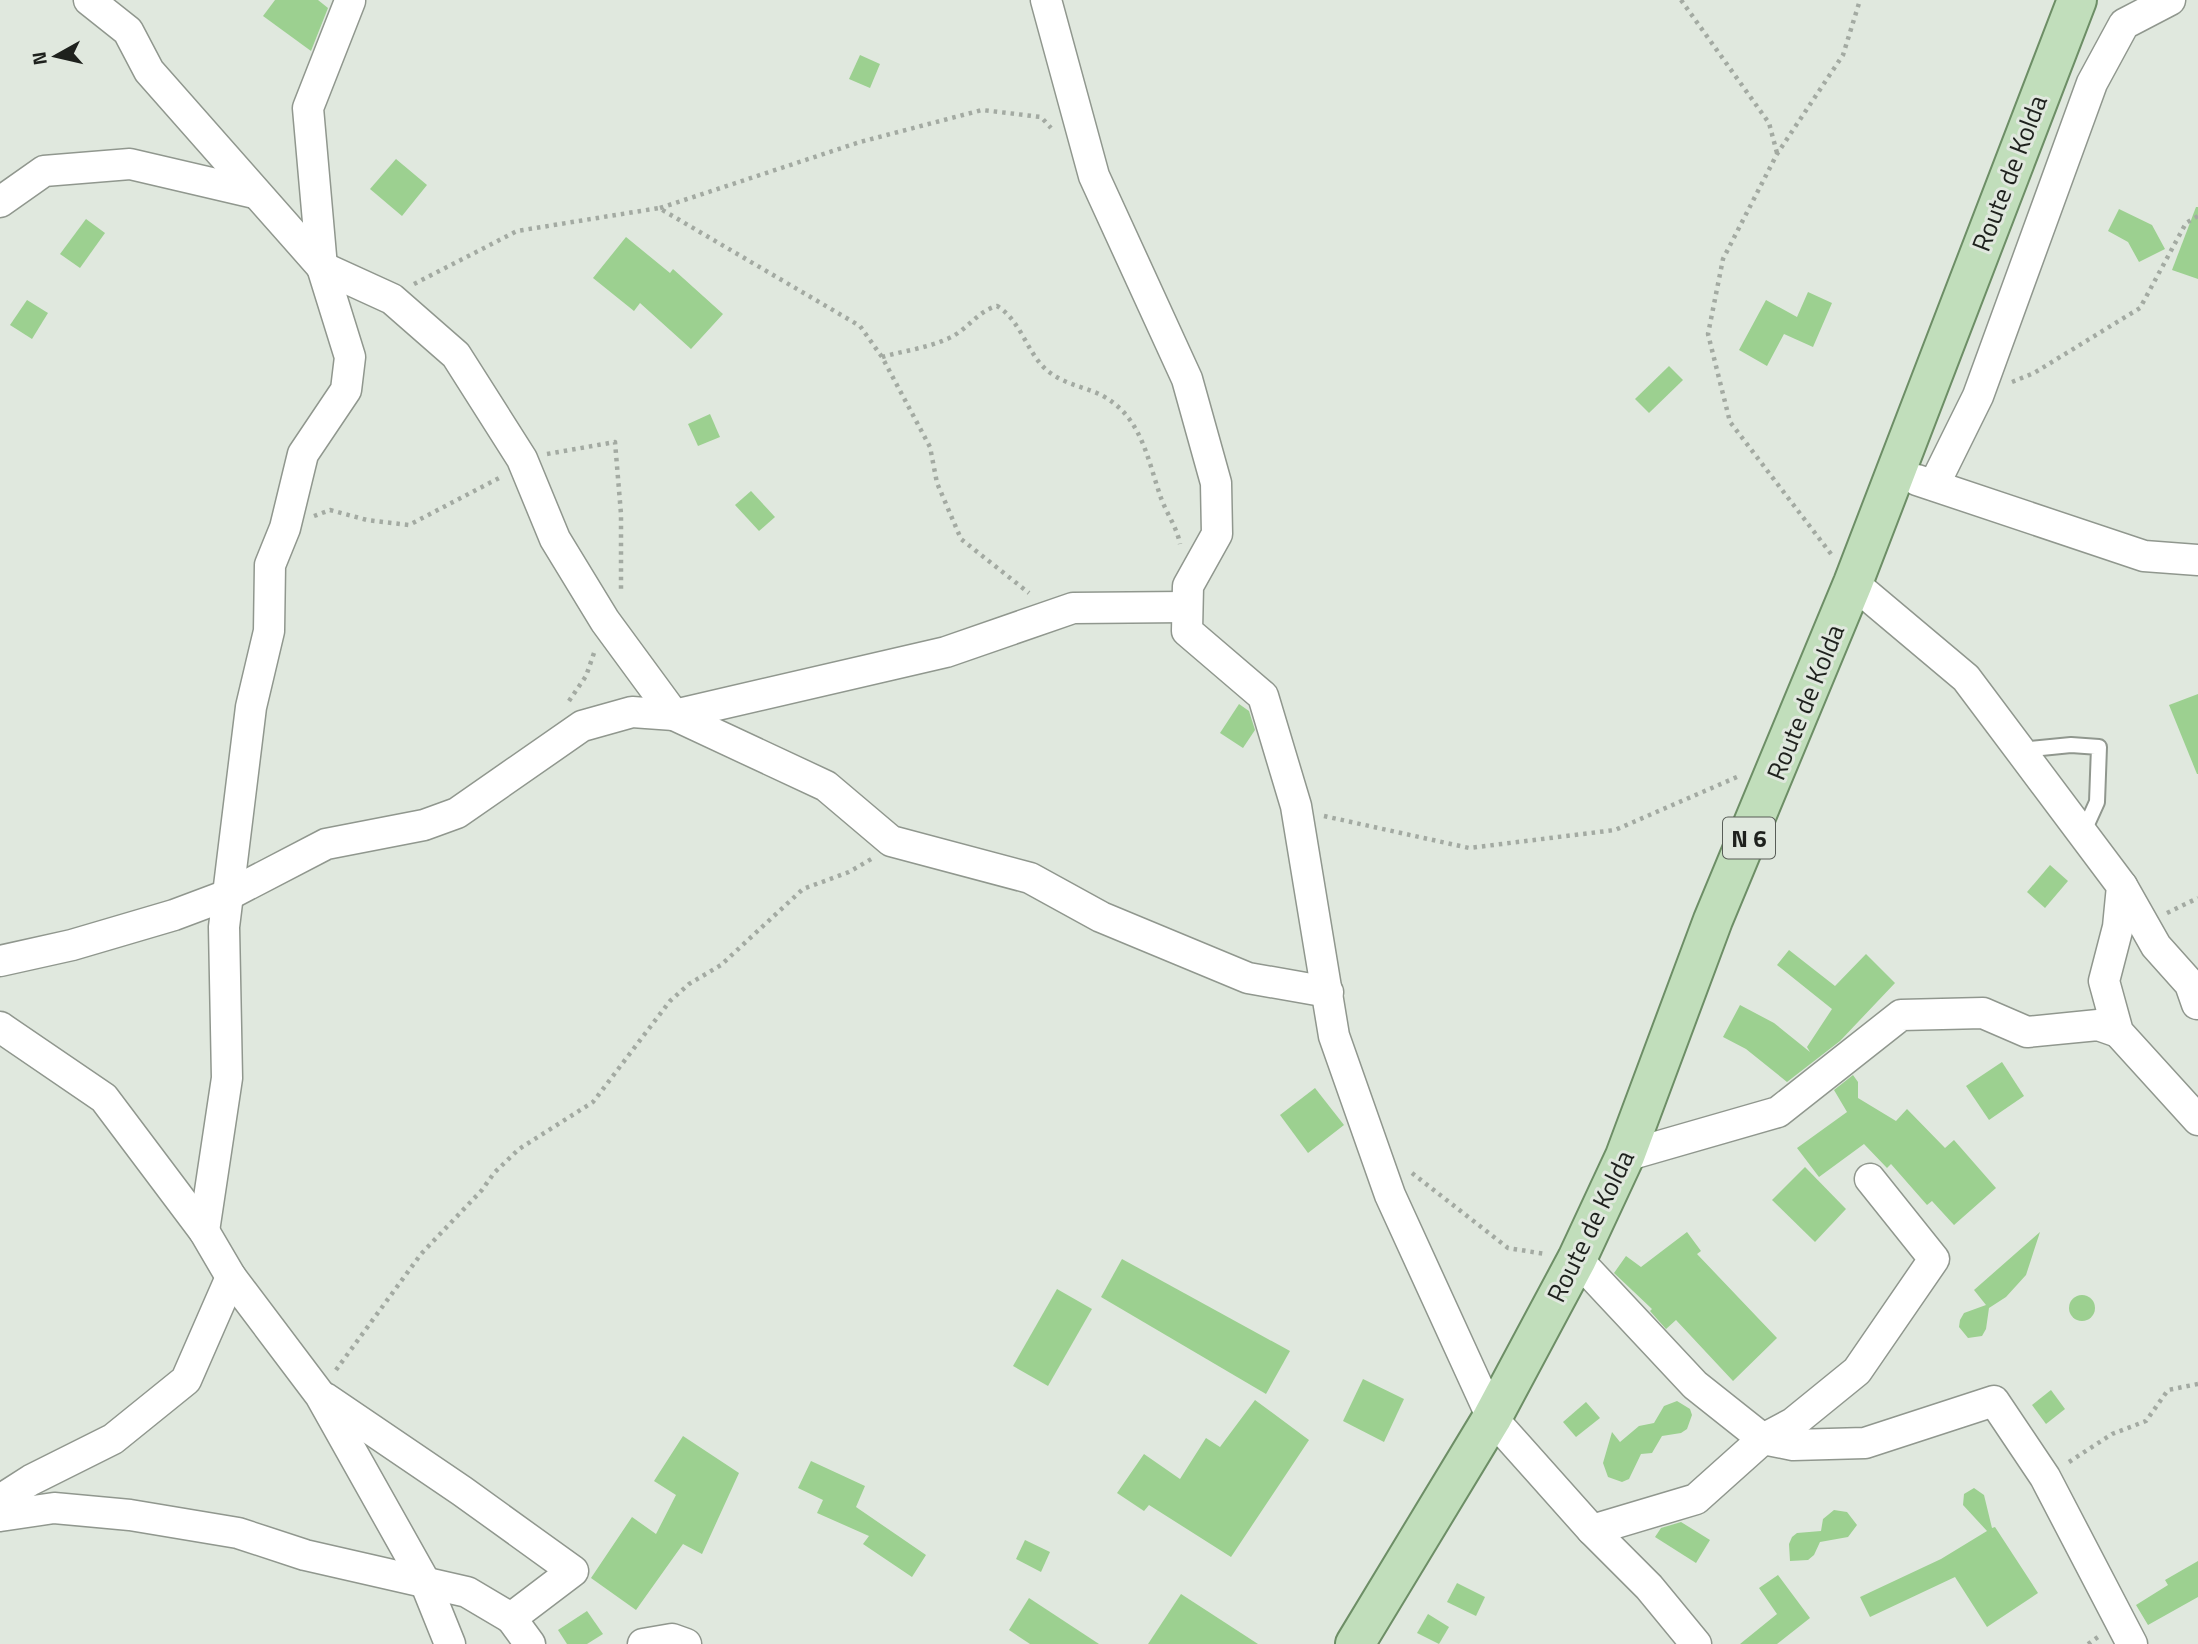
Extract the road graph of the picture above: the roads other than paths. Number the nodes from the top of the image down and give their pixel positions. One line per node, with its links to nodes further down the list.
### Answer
1 (89, 0): 6 (street)
2 (1046, 0): 13 (street)
3 (2077, 0): 9 (main road, Route de Kolda / N 6)
4 (2170, 0): 10 (street)
5 (351, 1): 8 (street)
6 (254, 193): 7 (street); 8 (street)
7 (0, 202)
8 (322, 267): 14 (street); 18 (street)
9 (1893, 473): 10 (street); 12 (main road, Route de Kolda / N 6)
10 (1934, 485): 11 (street)
11 (2198, 560)
12 (1853, 583): 15 (street); 26 (main road, Route de Kolda / N 6)
13 (1187, 596): 14 (street); 20 (street)
14 (674, 715): 18 (street); 20 (street)
15 (2020, 750): 16 (street); 16 (lane)
16 (2082, 834): 17 (street)
17 (2122, 886): 21 (street); 24 (street)
18 (230, 894): 19 (street); 28 (street)
19 (0, 961)
20 (1328, 992): 32 (street)
21 (2198, 1003): 22 (street)
22 (2198, 1019)
23 (0, 1027): 28 (street)
24 (2118, 1032): 25 (street); 26 (street)
25 (2198, 1120)
26 (1625, 1156): 29 (main road, Route de Kolda / N 6)
27 (1870, 1179): 33 (street)
28 (204, 1231): 30 (street)
29 (1577, 1259): 32 (main road, Route de Kolda / N 6); 33 (street)
30 (231, 1277): 31 (street); 34 (street)
31 (320, 1395): 37 (street); 38 (street)
32 (1492, 1418): 36 (street); 43 (main road, Route de Kolda / N 6)
33 (1763, 1439): 36 (street); 45 (street)
34 (0, 1500)
35 (0, 1516): 37 (street)
36 (1592, 1530): 44 (street)
37 (425, 1582): 38 (street); 39 (street)
38 (511, 1618): 40 (street)
39 (450, 1644)
40 (530, 1644)
41 (643, 1644): 42 (street)
42 (686, 1644)
43 (1355, 1644)
44 (1696, 1644)
45 (2132, 1644)

